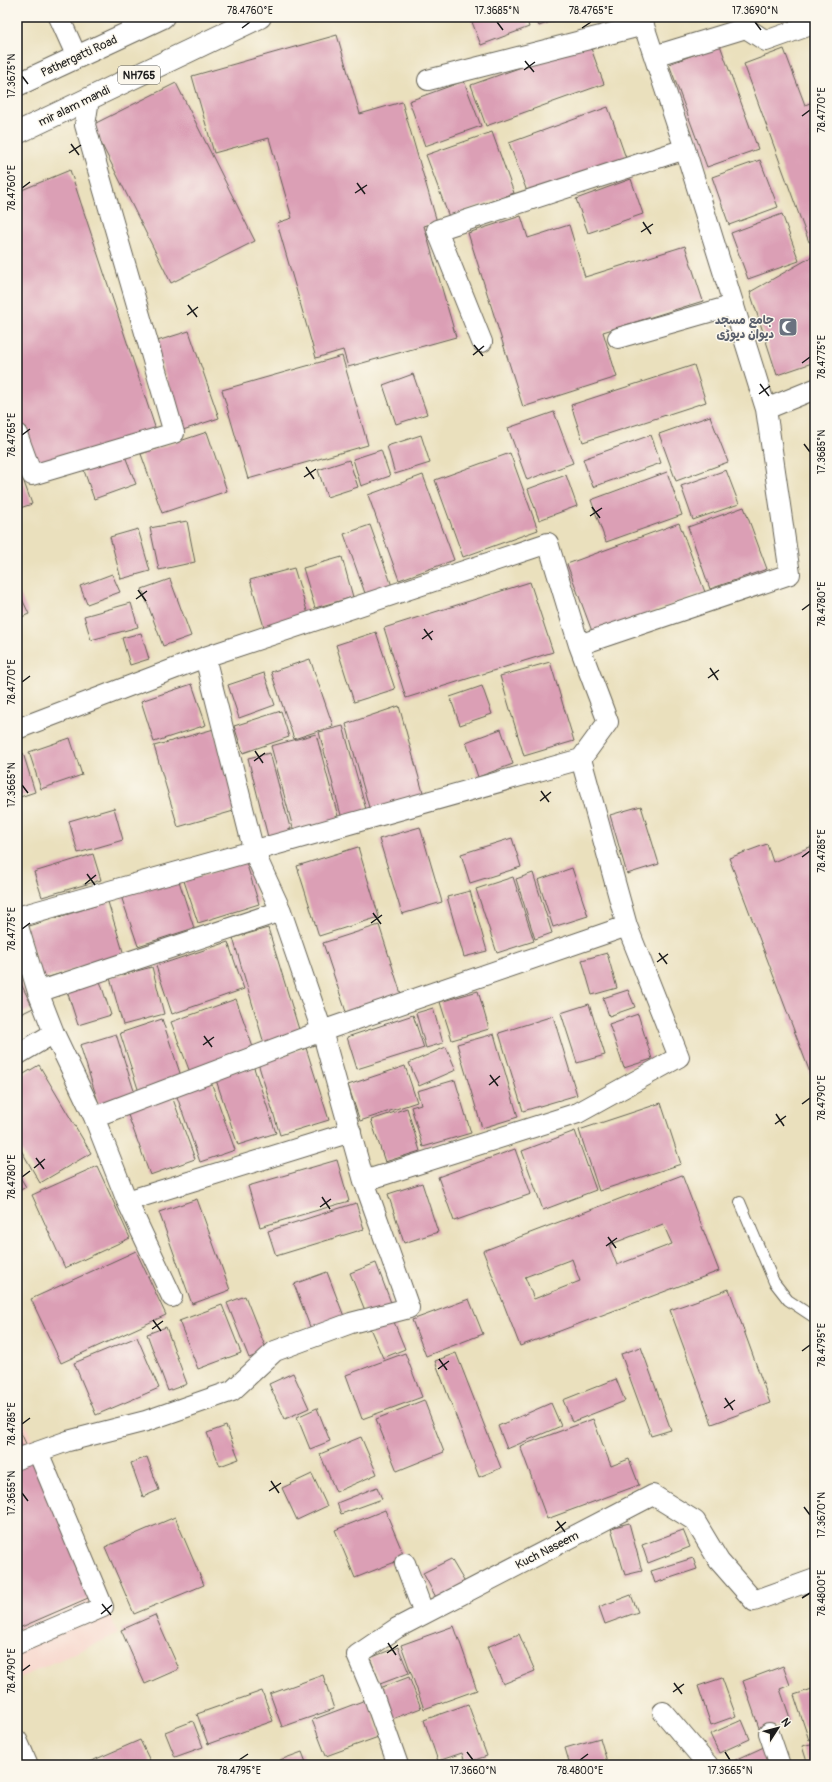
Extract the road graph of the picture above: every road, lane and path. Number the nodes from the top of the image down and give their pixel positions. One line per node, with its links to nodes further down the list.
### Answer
1 (60, 17): 7 (street)
2 (163, 17): 7 (highway, Pathergatti Road)
3 (260, 17): 10 (highway, mir alam mandi / NH765)
4 (643, 21): 6 (street); 8 (street)
5 (808, 26): 6 (street)
6 (654, 56): 12 (street)
7 (77, 57): 9 (highway, Pathergatti Road)
8 (428, 80)
9 (17, 85)
10 (89, 99): 11 (highway, mir alam mandi / NH765); 18 (street)
11 (17, 133)
12 (685, 149): 13 (street); 15 (street)
13 (734, 305): 14 (street); 17 (street)
14 (618, 338)
15 (482, 342)
16 (815, 389): 17 (street)
17 (766, 409): 19 (street)
18 (17, 434)
19 (579, 645): 20 (street); 22 (street)
20 (205, 657): 21 (street); 23 (street)
21 (17, 729)
22 (581, 759): 23 (street); 27 (street)
23 (254, 852): 24 (street); 25 (street)
24 (280, 911): 28 (street); 29 (street)
25 (17, 917)
26 (17, 923): 28 (street)
27 (627, 926): 29 (street); 34 (street)
28 (38, 992): 30 (street)
29 (322, 1031): 32 (street); 33 (street)
30 (54, 1033): 31 (street); 32 (street)
31 (17, 1055)
32 (94, 1117): 35 (street)
33 (351, 1132): 34 (street); 35 (street)
34 (364, 1181): 39 (street)
35 (127, 1201): 37 (street)
36 (740, 1202): 38 (lane)
37 (172, 1297)
38 (815, 1318)
39 (38, 1452): 40 (street); 44 (street)
40 (17, 1460)
41 (405, 1563): 43 (street)
42 (815, 1580): 43 (street, Kuch Naseem)
43 (424, 1614): 49 (street, Kuch Naseem)
44 (17, 1644)
45 (663, 1712): 50 (street)
46 (768, 1733): 51 (street)
47 (17, 1740): 48 (street)
48 (28, 1765)
49 (398, 1765)
50 (708, 1765)
51 (780, 1765)

